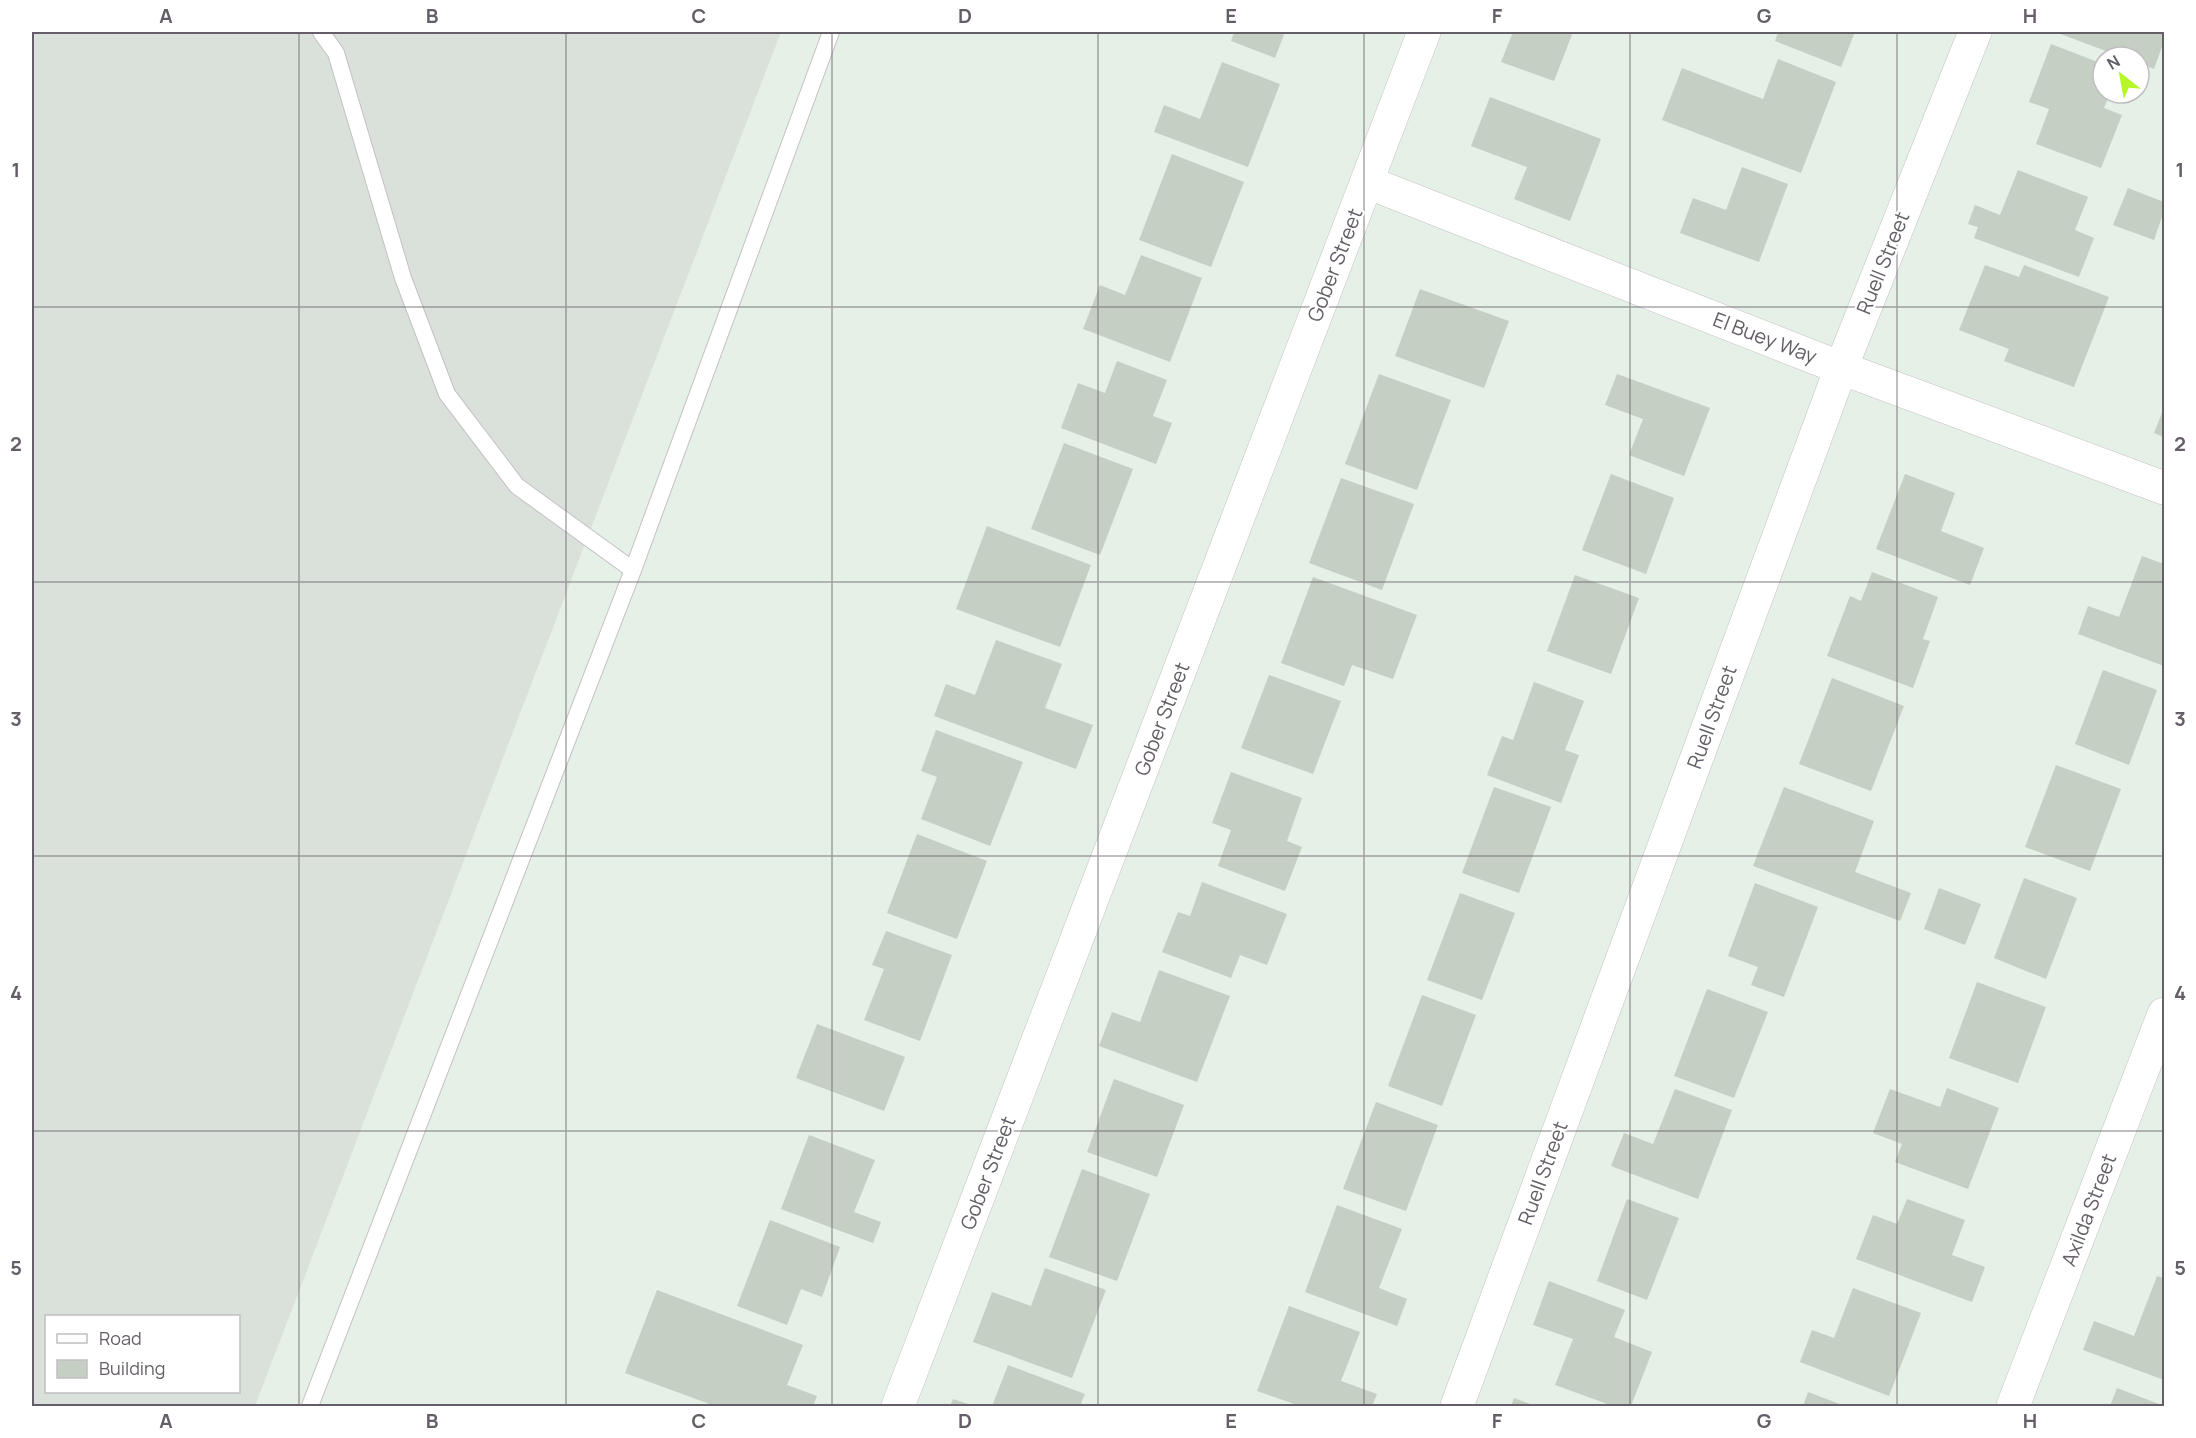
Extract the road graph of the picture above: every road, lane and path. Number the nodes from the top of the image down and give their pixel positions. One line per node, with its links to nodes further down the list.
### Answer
1 (321, 32): 8 (lane)
2 (831, 32): 8 (lane)
3 (1424, 32): 5 (street, Gober Street)
4 (1975, 32): 6 (street, Ruell Street)
5 (1367, 182): 6 (street, El Buey Way); 11 (street, Gober Street)
6 (1841, 368): 7 (street, El Buey Way); 12 (street, Ruell Street)
7 (2164, 488)
8 (633, 570): 10 (lane)
9 (2164, 1014): 13 (street, Axilda Street)
10 (310, 1407)
11 (898, 1407)
12 (1457, 1407)
13 (2013, 1407)

